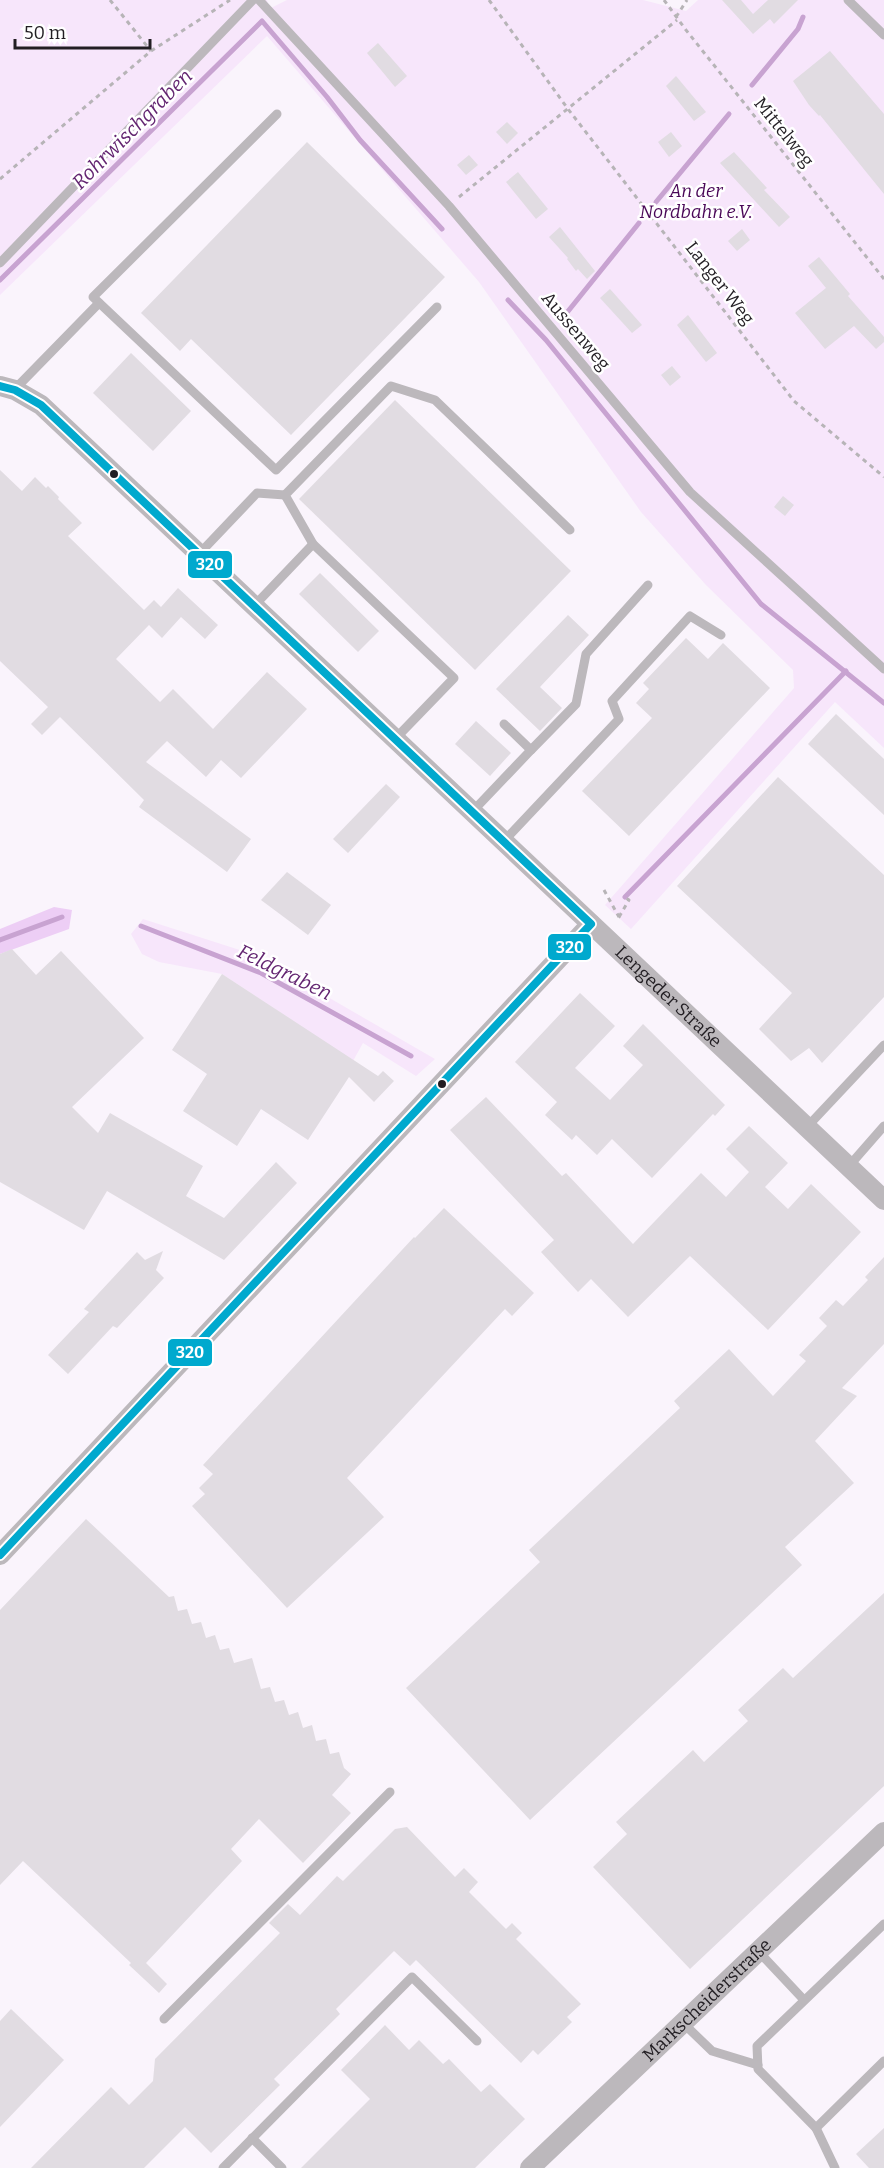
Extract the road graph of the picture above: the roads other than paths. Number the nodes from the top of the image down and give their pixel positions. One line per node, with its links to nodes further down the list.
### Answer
1 (253, 0): 6 (lane)
2 (259, 0): 17 (lane, Aussenweg)
3 (848, 0): 4 (lane)
4 (884, 35)
5 (277, 114): 7 (lane)
6 (0, 263)
7 (99, 303): 8 (lane); 9 (lane)
8 (437, 308)
9 (7, 388): 13 (street, Lengeder Straße)
10 (285, 495): 11 (lane); 12 (lane); 13 (lane)
11 (570, 530)
12 (313, 544): 15 (lane); 19 (lane)
13 (199, 554): 15 (street, Lengeder Straße)
14 (648, 585): 20 (lane)
15 (254, 606): 19 (street, Lengeder Straße)
16 (721, 635): 22 (lane)
17 (884, 669)
18 (504, 724): 20 (lane)
19 (395, 739): 21 (street, Lengeder Straße)
20 (531, 750): 21 (lane)
21 (472, 812): 22 (street, Lengeder Straße)
22 (503, 842): 23 (street, Lengeder Straße)
23 (591, 924): 26 (street, Lengeder Straße); 29 (street)
24 (884, 1044): 26 (lane)
25 (884, 1126): 27 (lane)
26 (807, 1127): 27 (street, Lengeder Straße)
27 (849, 1166): 28 (street, Lengeder Straße)
28 (884, 1200)
29 (0, 1555)
30 (390, 1792): 36 (lane)
31 (884, 1832): 34 (street, Markscheiderstraße)
32 (881, 1926): 33 (lane); 35 (lane)
33 (884, 1940)
34 (758, 1951): 35 (lane); 37 (street, Markscheiderstraße)
35 (804, 2000): 40 (lane)
36 (164, 2019)
37 (683, 2023): 40 (lane); 45 (street, Markscheiderstraße)
38 (477, 2041): 42 (lane)
39 (884, 2061): 41 (lane)
40 (758, 2065): 41 (lane)
41 (816, 2128): 46 (lane)
42 (252, 2138): 43 (lane); 44 (lane)
43 (223, 2168)
44 (282, 2168)
45 (530, 2168)
46 (835, 2168)

